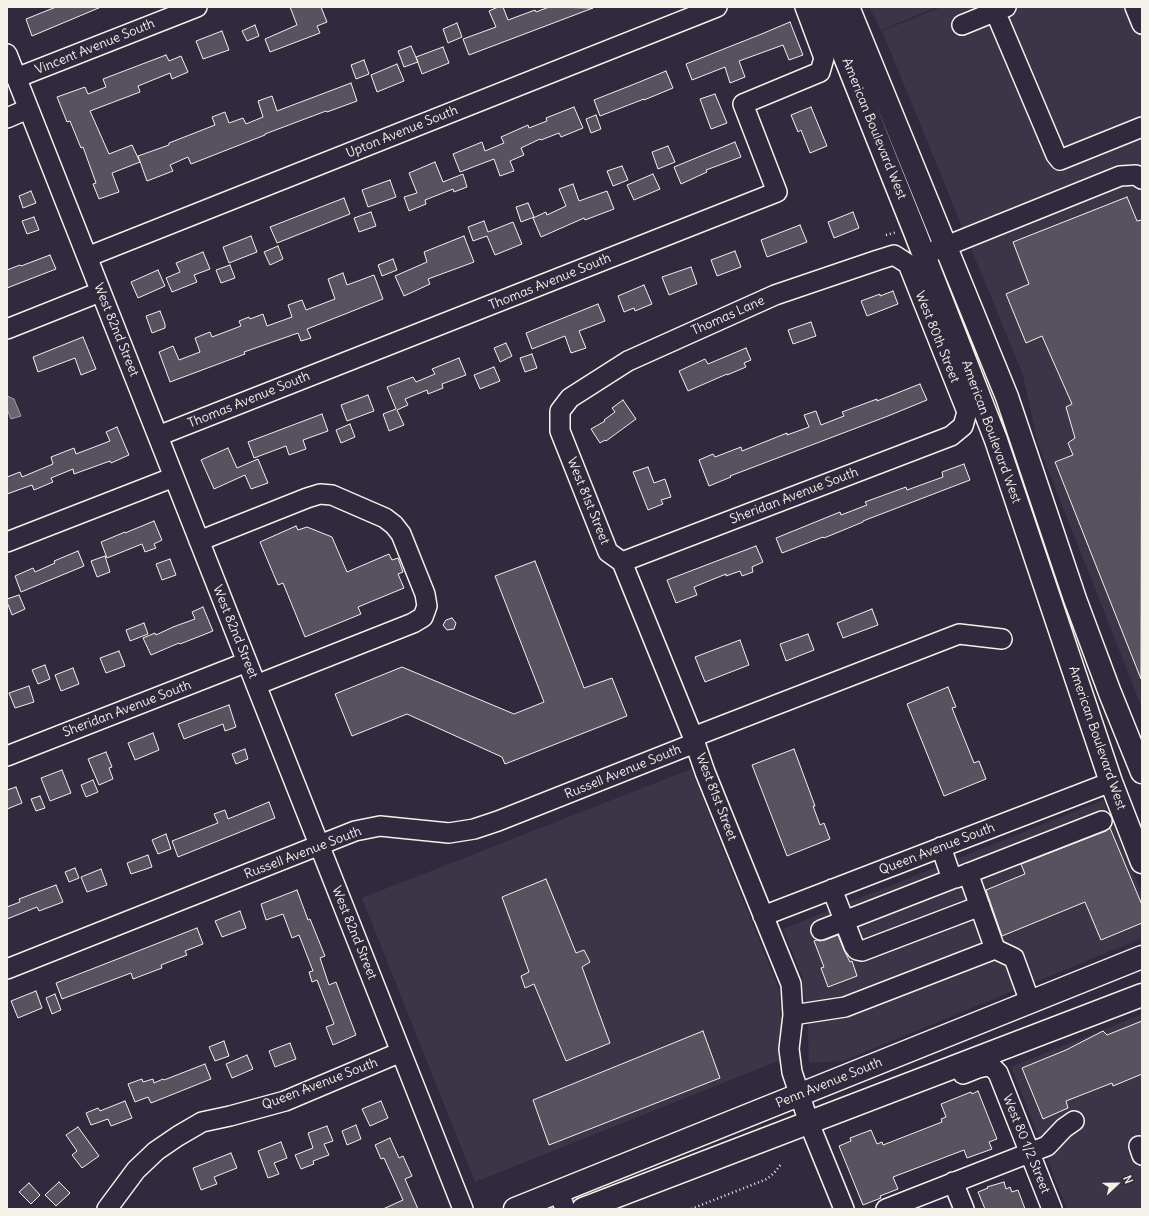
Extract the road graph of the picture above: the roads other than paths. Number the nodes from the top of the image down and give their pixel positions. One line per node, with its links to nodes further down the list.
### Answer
1 (197, 7): 13 (street, Vincent Avenue South)
2 (717, 7): 21 (street, Upton Avenue South)
3 (805, 7): 26 (street, Thomas Avenue South)
4 (825, 7): 12 (main road, American Boulevard West)
5 (848, 7): 11 (main road, American Boulevard West)
6 (1135, 7): 8 (street)
7 (1000, 9): 9 (street); 16 (street)
8 (1142, 24)
9 (962, 25)
10 (7, 54): 13 (street, West 82nd Street)
11 (871, 62): 12 (main road); 18 (main road, American Boulevard West)
12 (850, 71): 19 (main road, American Boulevard West)
13 (16, 78): 14 (street, West 82nd Street)
14 (28, 110): 15 (street); 21 (street, West 82nd Street)
15 (7, 118)
16 (1142, 127)
17 (1140, 175): 18 (street)
18 (946, 246): 19 (street); 36 (main road, American Boulevard West)
19 (924, 255): 37 (main road, American Boulevard West)
20 (894, 256): 24 (street, Thomas Lane); 25 (street, West 80th Street)
21 (87, 257): 22 (street, West 82nd Street)
22 (100, 292): 23 (street); 26 (street, West 82nd Street)
23 (7, 329)
24 (570, 398): 30 (street, West 81st Street)
25 (963, 426): 30 (street, Sheridan Avenue South)
26 (158, 436): 27 (street, West 82nd Street)
27 (174, 477): 28 (street, West 82nd Street); 29 (street)
28 (199, 541): 32 (street, West 82nd Street); 33 (street)
29 (7, 542)
30 (622, 562): 34 (street, West 81st Street)
31 (1002, 639): 34 (street, Russell Avenue South)
32 (247, 662): 33 (street, West 82nd Street); 35 (street, Sheridan Avenue South)
33 (256, 685): 39 (street, West 82nd Street)
34 (694, 740): 39 (street, Russell Avenue South); 45 (street, West 81st Street)
35 (7, 756)
36 (1140, 762)
37 (1111, 782): 40 (street, Queen Avenue South); 41 (main road, American Boulevard West)
38 (1102, 821): 42 (street)
39 (319, 846): 50 (street, Russell Avenue South); 54 (street, West 82nd Street)
40 (941, 847): 42 (street); 43 (street, Queen Avenue South)
41 (1142, 862)
42 (960, 876): 44 (street); 46 (street)
43 (832, 889): 45 (street, Queen Avenue South); 46 (street)
44 (980, 906): 46 (street); 48 (street)
45 (763, 916): 53 (street, West 81st Street)
46 (844, 921): 47 (street)
47 (821, 930)
48 (995, 949): 52 (street); 53 (street)
49 (1142, 957): 52 (main road, Penn Avenue South)
50 (7, 969)
51 (1138, 998): 56 (main road)
52 (1030, 1002): 55 (main road, Penn Avenue South)
53 (793, 1015): 55 (street, West 81st Street)
54 (401, 1052): 63 (street, Queen Avenue South); 64 (street, West 82nd Street)
55 (800, 1094): 58 (street, West 81st Street); 61 (main road, Penn Avenue South)
56 (854, 1105): 58 (main road); 59 (street, West 80 1/2 Street)
57 (1074, 1121): 59 (street)
58 (810, 1123): 66 (main road); 67 (street, West 81st Street)
59 (1030, 1152): 60 (street); 69 (street, West 80 1/2 Street)
60 (953, 1182): 62 (street); 68 (street)
61 (562, 1200): 65 (main road, Penn Avenue South)
62 (897, 1207)
63 (107, 1209)
64 (463, 1209)
65 (515, 1209)
66 (584, 1209)
67 (844, 1209)
68 (964, 1209)
69 (1052, 1209)

